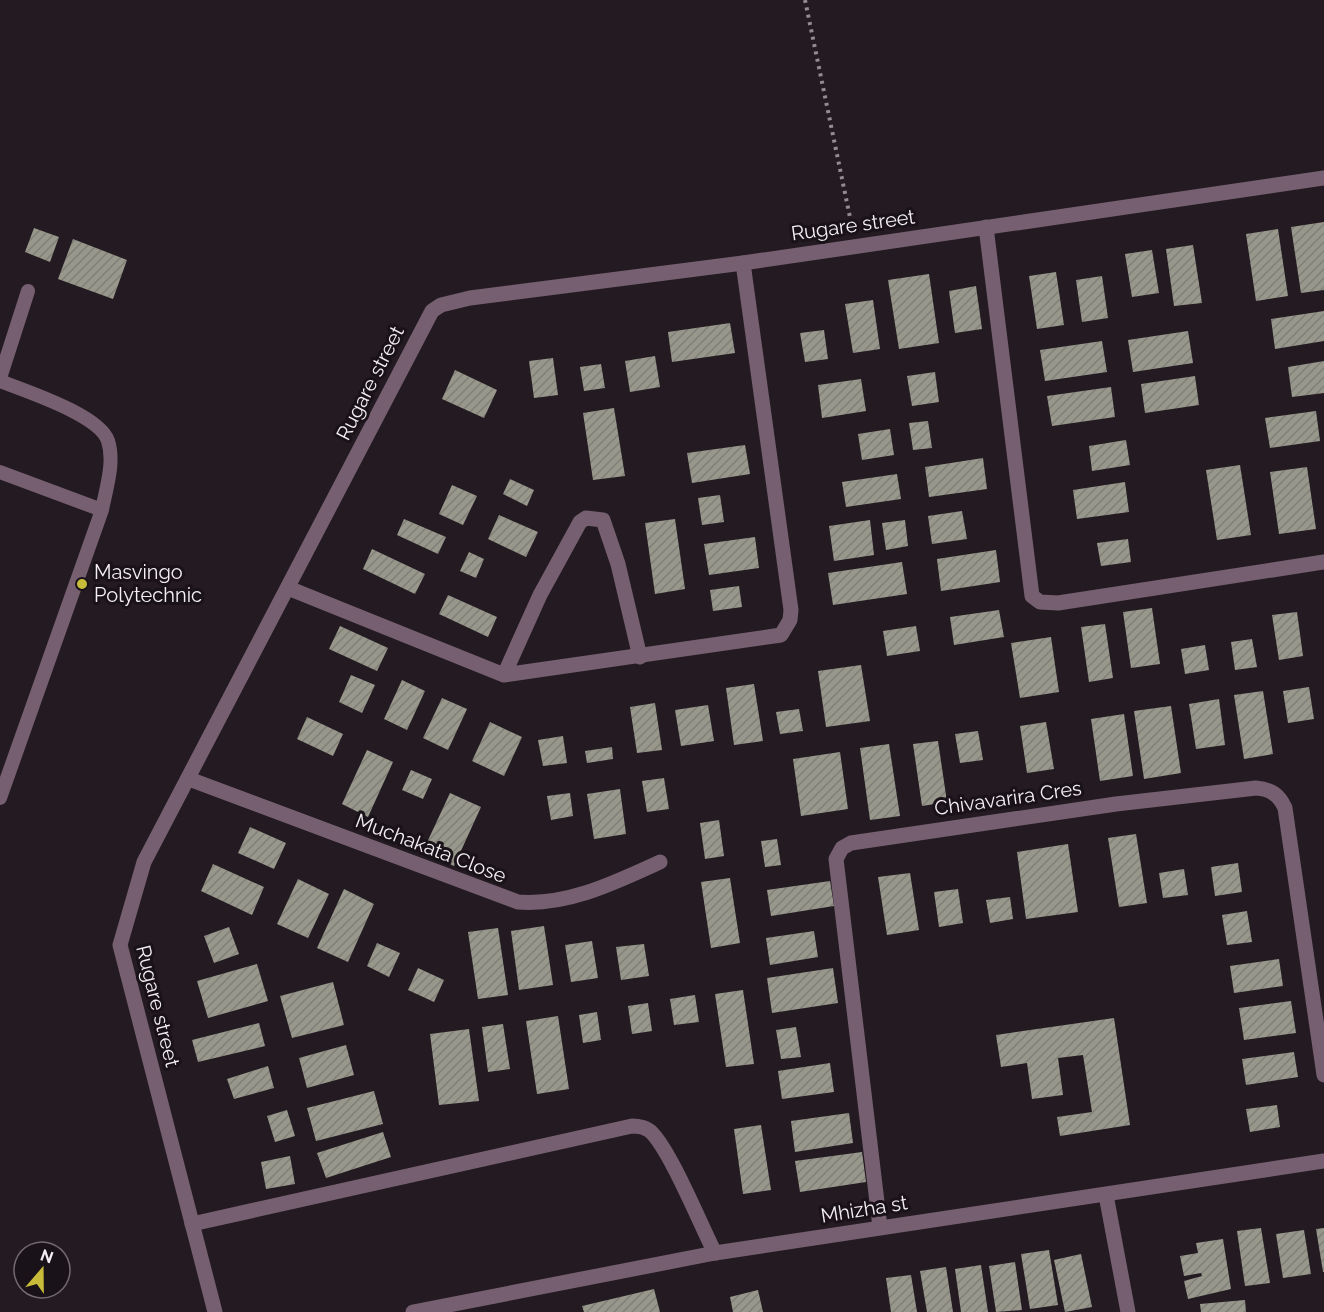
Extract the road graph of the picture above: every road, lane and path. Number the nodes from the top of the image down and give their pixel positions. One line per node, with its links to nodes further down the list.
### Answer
1 (805, 0): 4 (path)
2 (1324, 178): 3 (street, Rugare street)
3 (986, 227): 4 (street, Rugare street); 10 (street)
4 (856, 245): 5 (street, Rugare street)
5 (743, 263): 11 (street, Rugare street); 12 (street)
6 (28, 291): 7 (lane)
7 (0, 380): 9 (lane)
8 (0, 472): 9 (lane)
9 (102, 510): 15 (lane)
10 (1324, 562)
11 (288, 588): 13 (street); 14 (street, Rugare street)
12 (640, 657): 13 (street); 13 (street)
13 (504, 675)
14 (189, 779): 16 (street, Muchakata Close); 20 (street, Rugare street)
15 (0, 798)
16 (660, 861)
17 (1324, 1075): 21 (street, Chivavarira Cres)
18 (1324, 1161): 19 (street, Mhizha st)
19 (1106, 1195): 21 (street, Mhizha st); 25 (street)
20 (192, 1224): 22 (street); 23 (street, Rugare street)
21 (880, 1227): 22 (street, Mhizha st)
22 (715, 1253): 24 (street, Mhizha st)
23 (215, 1312)
24 (416, 1312)
25 (1128, 1312)

